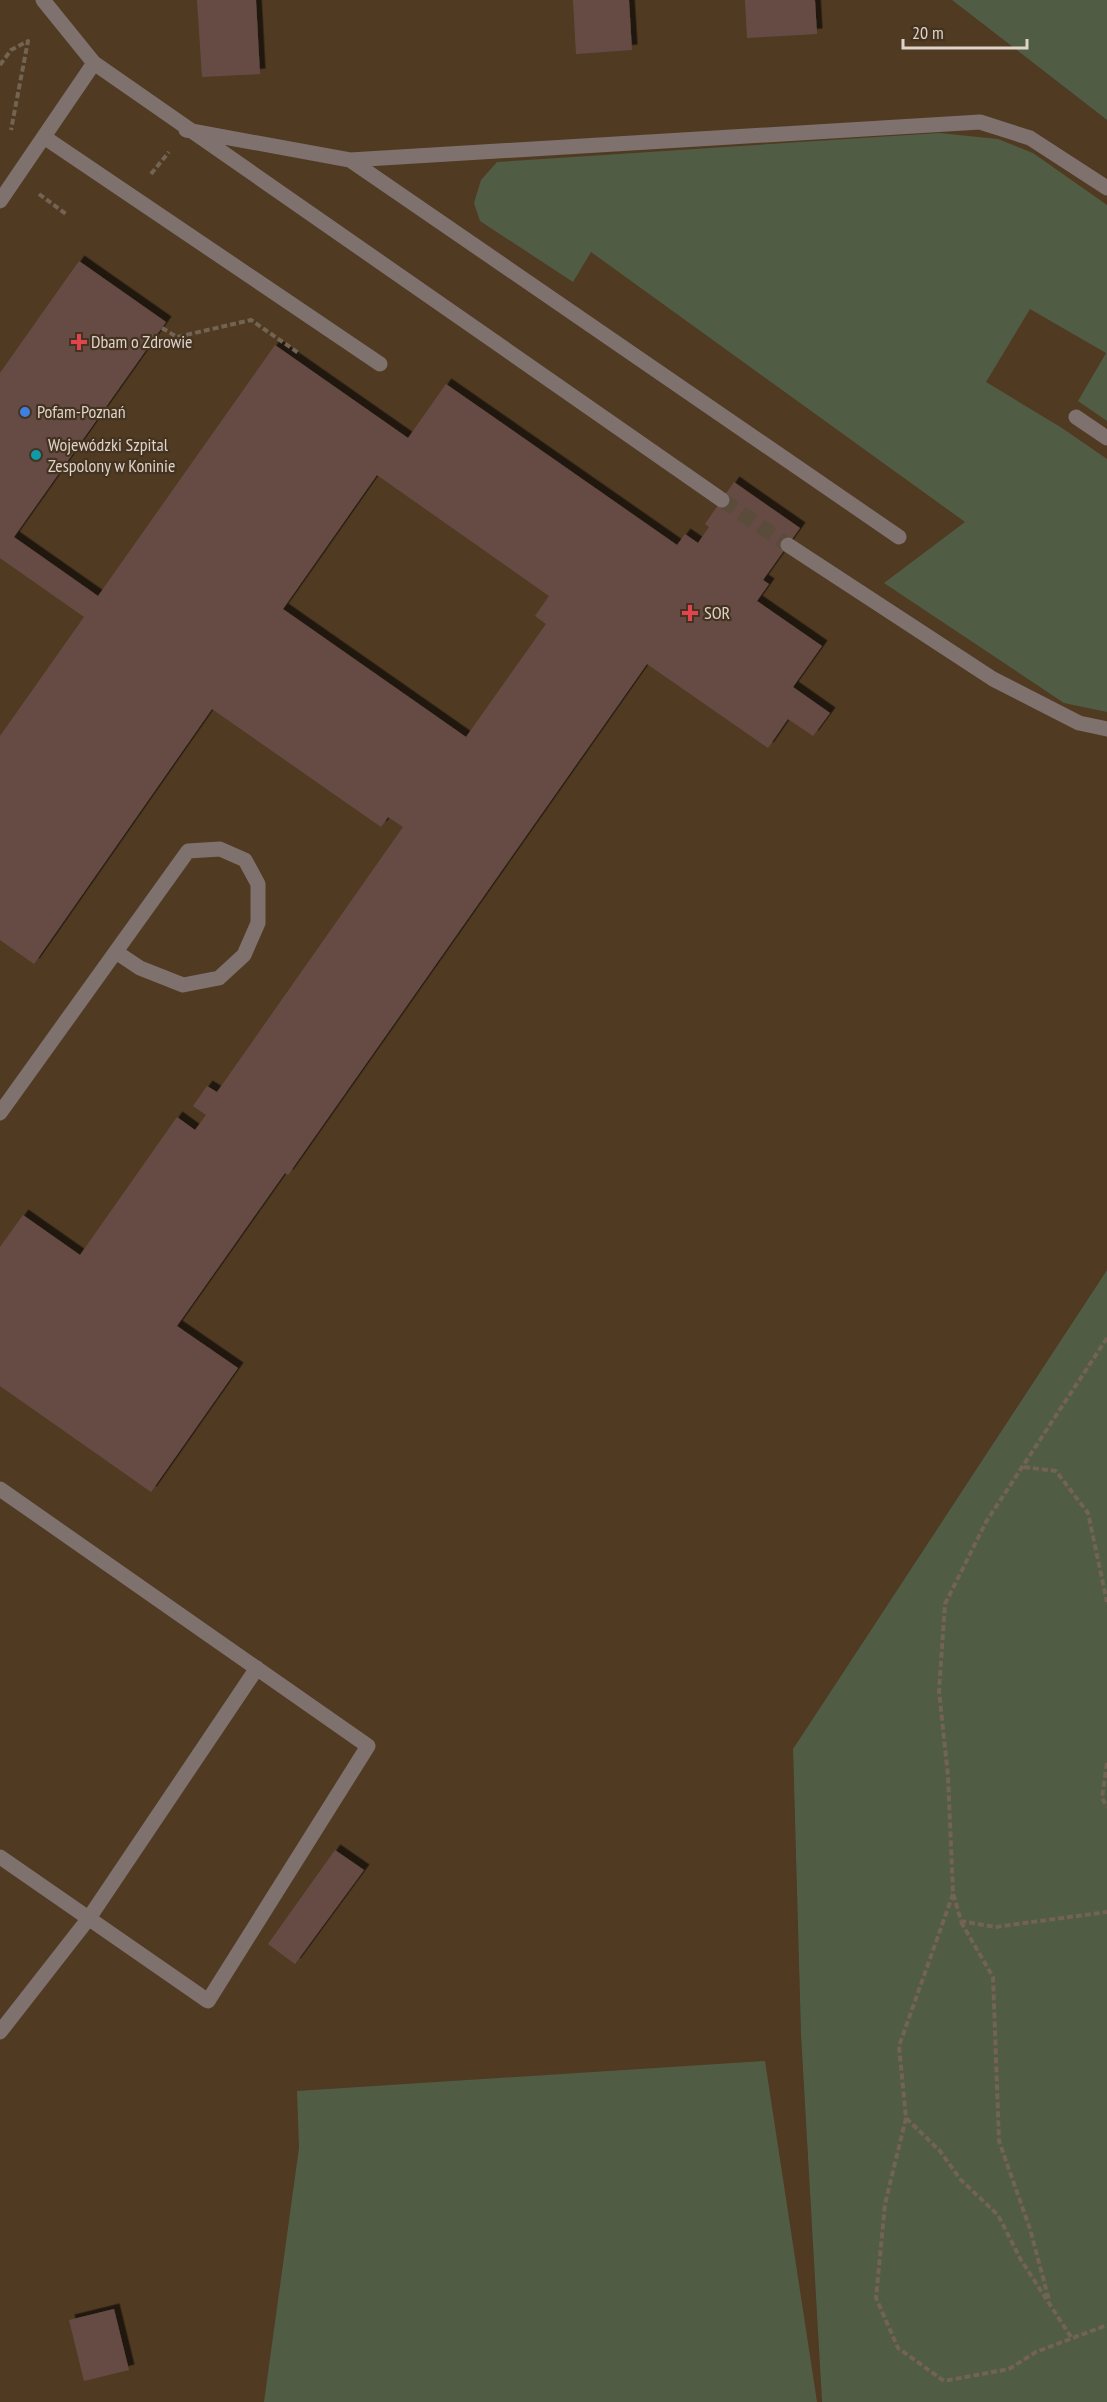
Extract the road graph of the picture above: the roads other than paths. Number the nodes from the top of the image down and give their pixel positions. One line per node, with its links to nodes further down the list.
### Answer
1 (43, 0): 2 (lane)
2 (94, 63): 3 (lane); 4 (lane)
3 (186, 130): 5 (lane); 11 (lane)
4 (44, 137): 7 (lane); 8 (lane)
5 (350, 160): 6 (lane); 12 (lane)
6 (1107, 188)
7 (0, 201)
8 (380, 364)
9 (1076, 417): 10 (lane)
10 (1107, 438)
11 (722, 500)
12 (899, 537)
13 (788, 545): 14 (lane)
14 (1107, 729)
15 (116, 952): 15 (lane); 16 (lane)
16 (0, 1113)
17 (0, 1490): 18 (lane)
18 (256, 1668): 20 (lane); 20 (lane)
19 (0, 1857): 20 (lane)
20 (88, 1918): 21 (lane)
21 (0, 2032)

